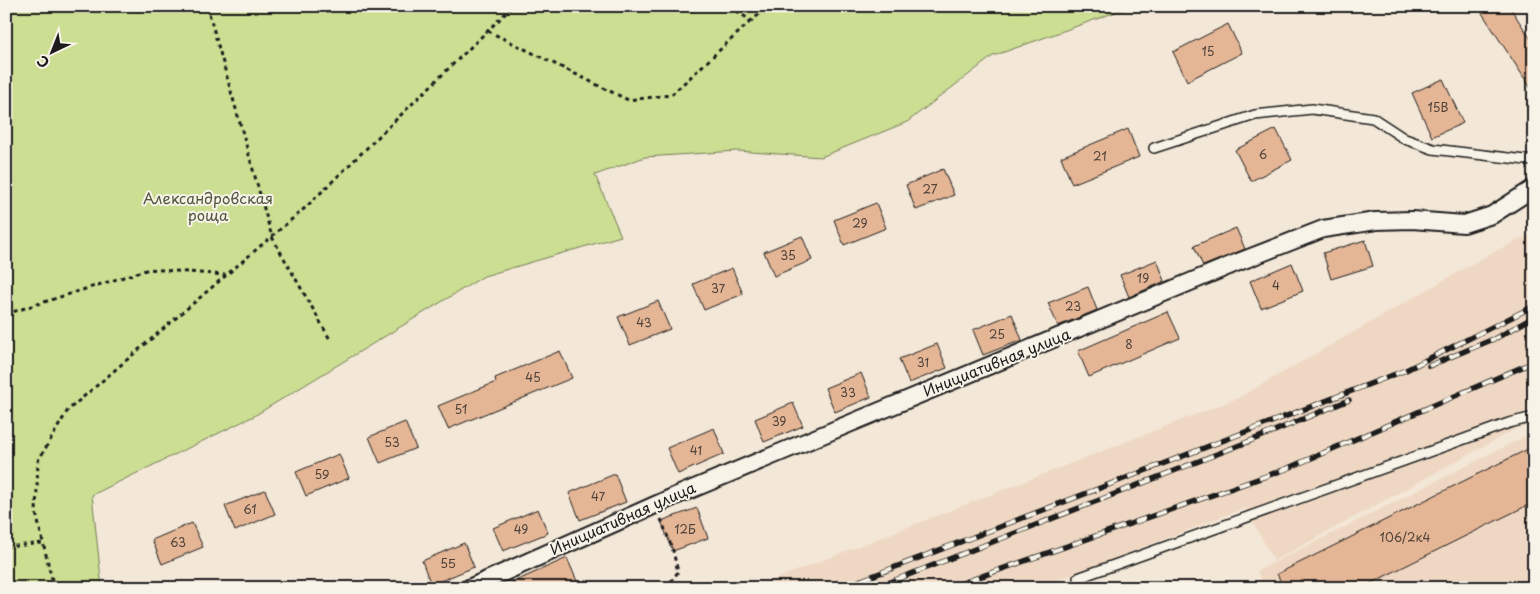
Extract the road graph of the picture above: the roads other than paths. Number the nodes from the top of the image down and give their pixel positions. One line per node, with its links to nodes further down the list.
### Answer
1 (1154, 148): 2 (lane)
2 (1534, 161)
3 (1534, 188): 6 (street, Инициативная улица)
4 (1534, 417): 5 (lane)
5 (1078, 578)
6 (469, 588)

